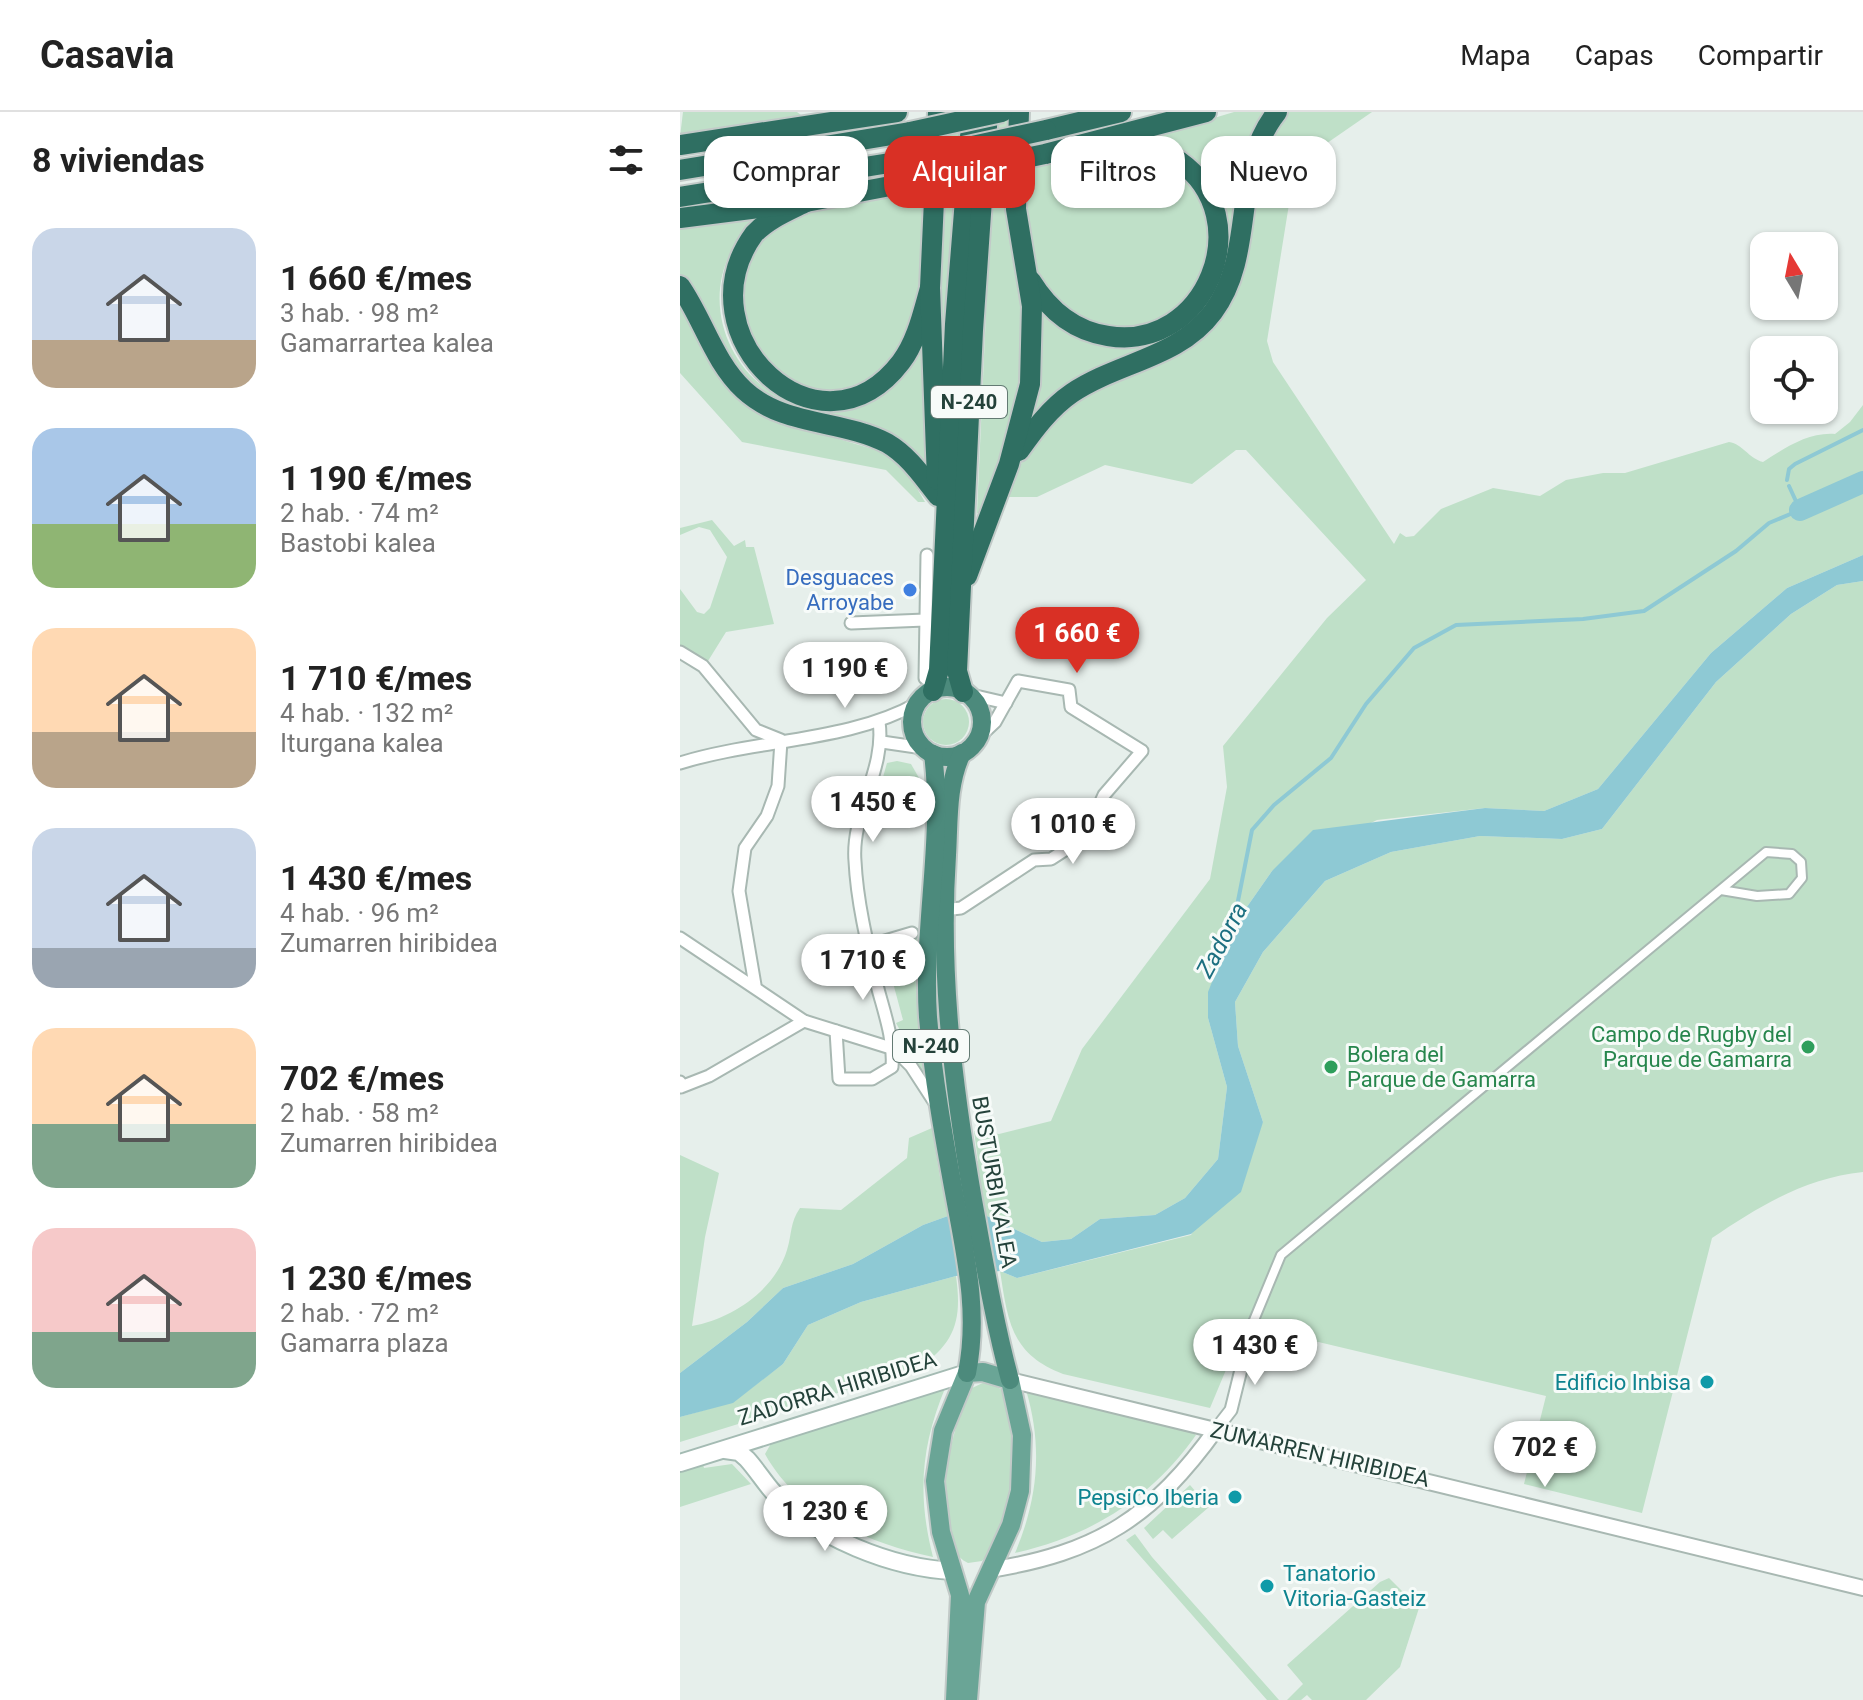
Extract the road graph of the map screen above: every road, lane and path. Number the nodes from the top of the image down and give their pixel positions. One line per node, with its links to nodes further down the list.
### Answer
1 (817, 112): 11 (highway)
2 (897, 112): 11 (highway)
3 (938, 112): 24 (highway)
4 (972, 112): 27 (highway, N-240)
5 (988, 112): 29 (highway, N-240)
6 (1002, 112): 16 (highway, bridge)
7 (1019, 112): 22 (highway)
8 (1121, 112): 18 (highway, bridge)
9 (1206, 112): 12 (highway)
10 (1277, 112): 25 (highway)
11 (848, 120): 13 (highway)
12 (1120, 136)
13 (680, 145)
14 (1051, 153): 17 (highway, bridge)
15 (1185, 168): 22 (highway)
16 (680, 170)
17 (868, 190)
18 (680, 197)
19 (759, 208): 21 (highway)
20 (796, 208): 24 (highway)
21 (680, 218)
22 (1028, 276): 25 (highway)
23 (680, 286): 26 (highway)
24 (930, 288): 26 (highway)
25 (1009, 464): 29 (highway)
26 (938, 496): 27 (highway)
27 (944, 539): 33 (highway, N-240)
28 (927, 555): 30 (street)
29 (960, 595): 34 (highway, N-240)
30 (925, 620): 31 (street); 33 (street)
31 (851, 623)
32 (680, 652): 38 (street)
33 (928, 693): 34 (highway); 36 (street); 40 (highway, N-240)
34 (965, 693): 35 (street); 37 (highway, N-240)
35 (1006, 703): 37 (street); 44 (street)
36 (879, 722): 38 (street); 39 (street)
37 (978, 738): 41 (highway)
38 (781, 741): 42 (street); 48 (street)
39 (882, 742): 40 (street); 47 (street)
40 (928, 751): 41 (highway); 53 (highway, BUSTURBI KALEA / N-240)
41 (962, 753): 44 (highway, BUSTURBI KALEA / N-240)
42 (680, 763)
43 (1721, 890): 43 (street); 56 (street)
44 (949, 909): 54 (highway, BUSTURBI KALEA / N-240)
45 (912, 933): 47 (street)
46 (680, 938): 48 (street)
47 (868, 946): 51 (street)
48 (755, 985): 49 (street)
49 (804, 1021): 50 (street); 52 (street)
50 (836, 1031): 51 (street); 51 (street)
51 (894, 1049): 53 (street)
52 (681, 1085)
53 (938, 1108): 54 (highway, BUSTURBI KALEA / N-240)
54 (953, 1136): 55 (highway, BUSTURBI KALEA / N-240)
55 (979, 1280): 57 (highway, BUSTURBI KALEA / N-240); 58 (highway, BUSTURBI KALEA / N-240)
56 (1252, 1325): 59 (street)
57 (967, 1373): 58 (main road, ZADORRA HIRIBIDEA); 60 (main road, ZADORRA HIRIBIDEA); 65 (main road)
58 (1010, 1380): 59 (street, ZUMARREN HIRIBIDEA); 64 (main road)
59 (1217, 1428): 64 (street); 66 (street, ZUMARREN HIRIBIDEA)
60 (763, 1437): 61 (main road, ZADORRA HIRIBIDEA); 63 (main road)
61 (723, 1450): 62 (main road, ZADORRA HIRIBIDEA); 63 (main road)
62 (680, 1463)
63 (757, 1470): 65 (main road)
64 (989, 1570): 65 (main road); 68 (main road)
65 (953, 1571): 67 (main road)
66 (1863, 1588)
67 (955, 1700)
68 (968, 1700)

